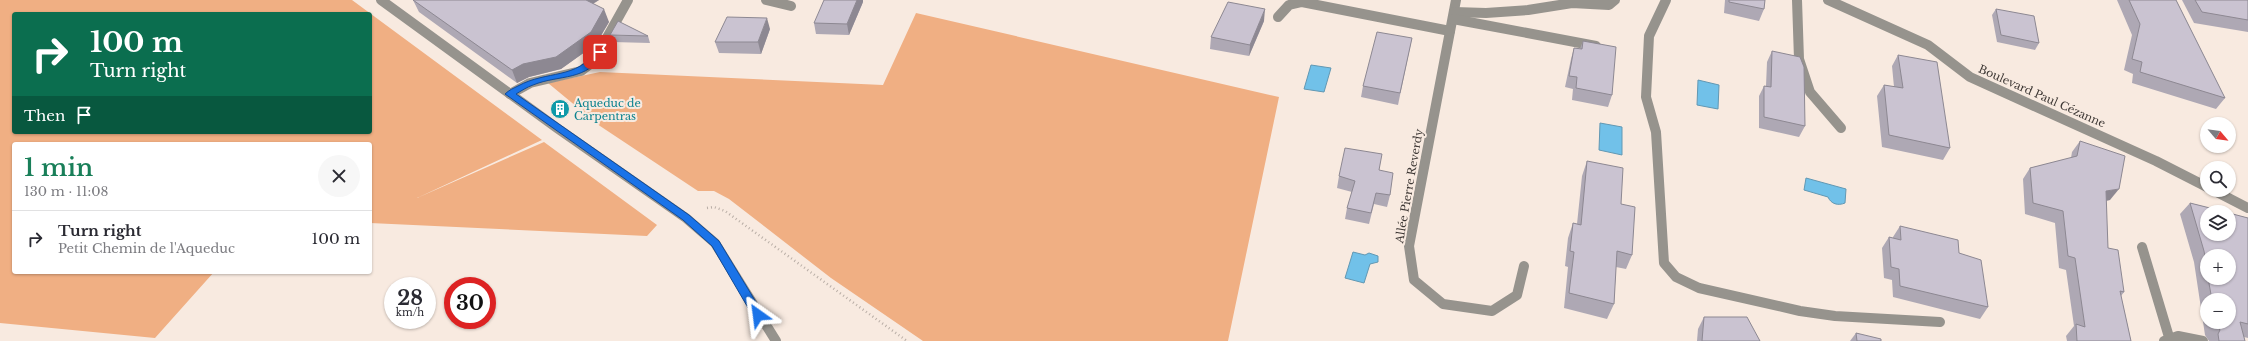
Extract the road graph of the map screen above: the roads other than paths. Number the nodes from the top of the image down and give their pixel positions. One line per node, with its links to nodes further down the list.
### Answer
1 (381, 0): 14 (street)
2 (628, 0): 14 (street)
3 (766, 0): 9 (street)
4 (1456, 0): 10 (street, Allée Pierre Reverdy)
5 (1614, 0): 10 (street)
6 (1666, 0): 21 (street)
7 (1797, 0): 15 (street)
8 (1828, 0): 16 (street, Boulevard Paul Cézanne)
9 (791, 6)
10 (1453, 15): 12 (street, Allée Pierre Reverdy); 13 (street)
11 (1278, 17): 12 (street)
12 (1450, 31): 20 (street, Allée Pierre Reverdy)
13 (1604, 47)
14 (510, 94): 23 (street)
15 (1841, 128)
16 (2200, 183)
17 (2227, 197): 18 (street)
18 (2248, 208)
19 (2142, 247): 22 (street)
20 (1524, 266)
21 (1940, 322)
22 (2166, 339): 24 (street)
23 (776, 341)
24 (2204, 341)

